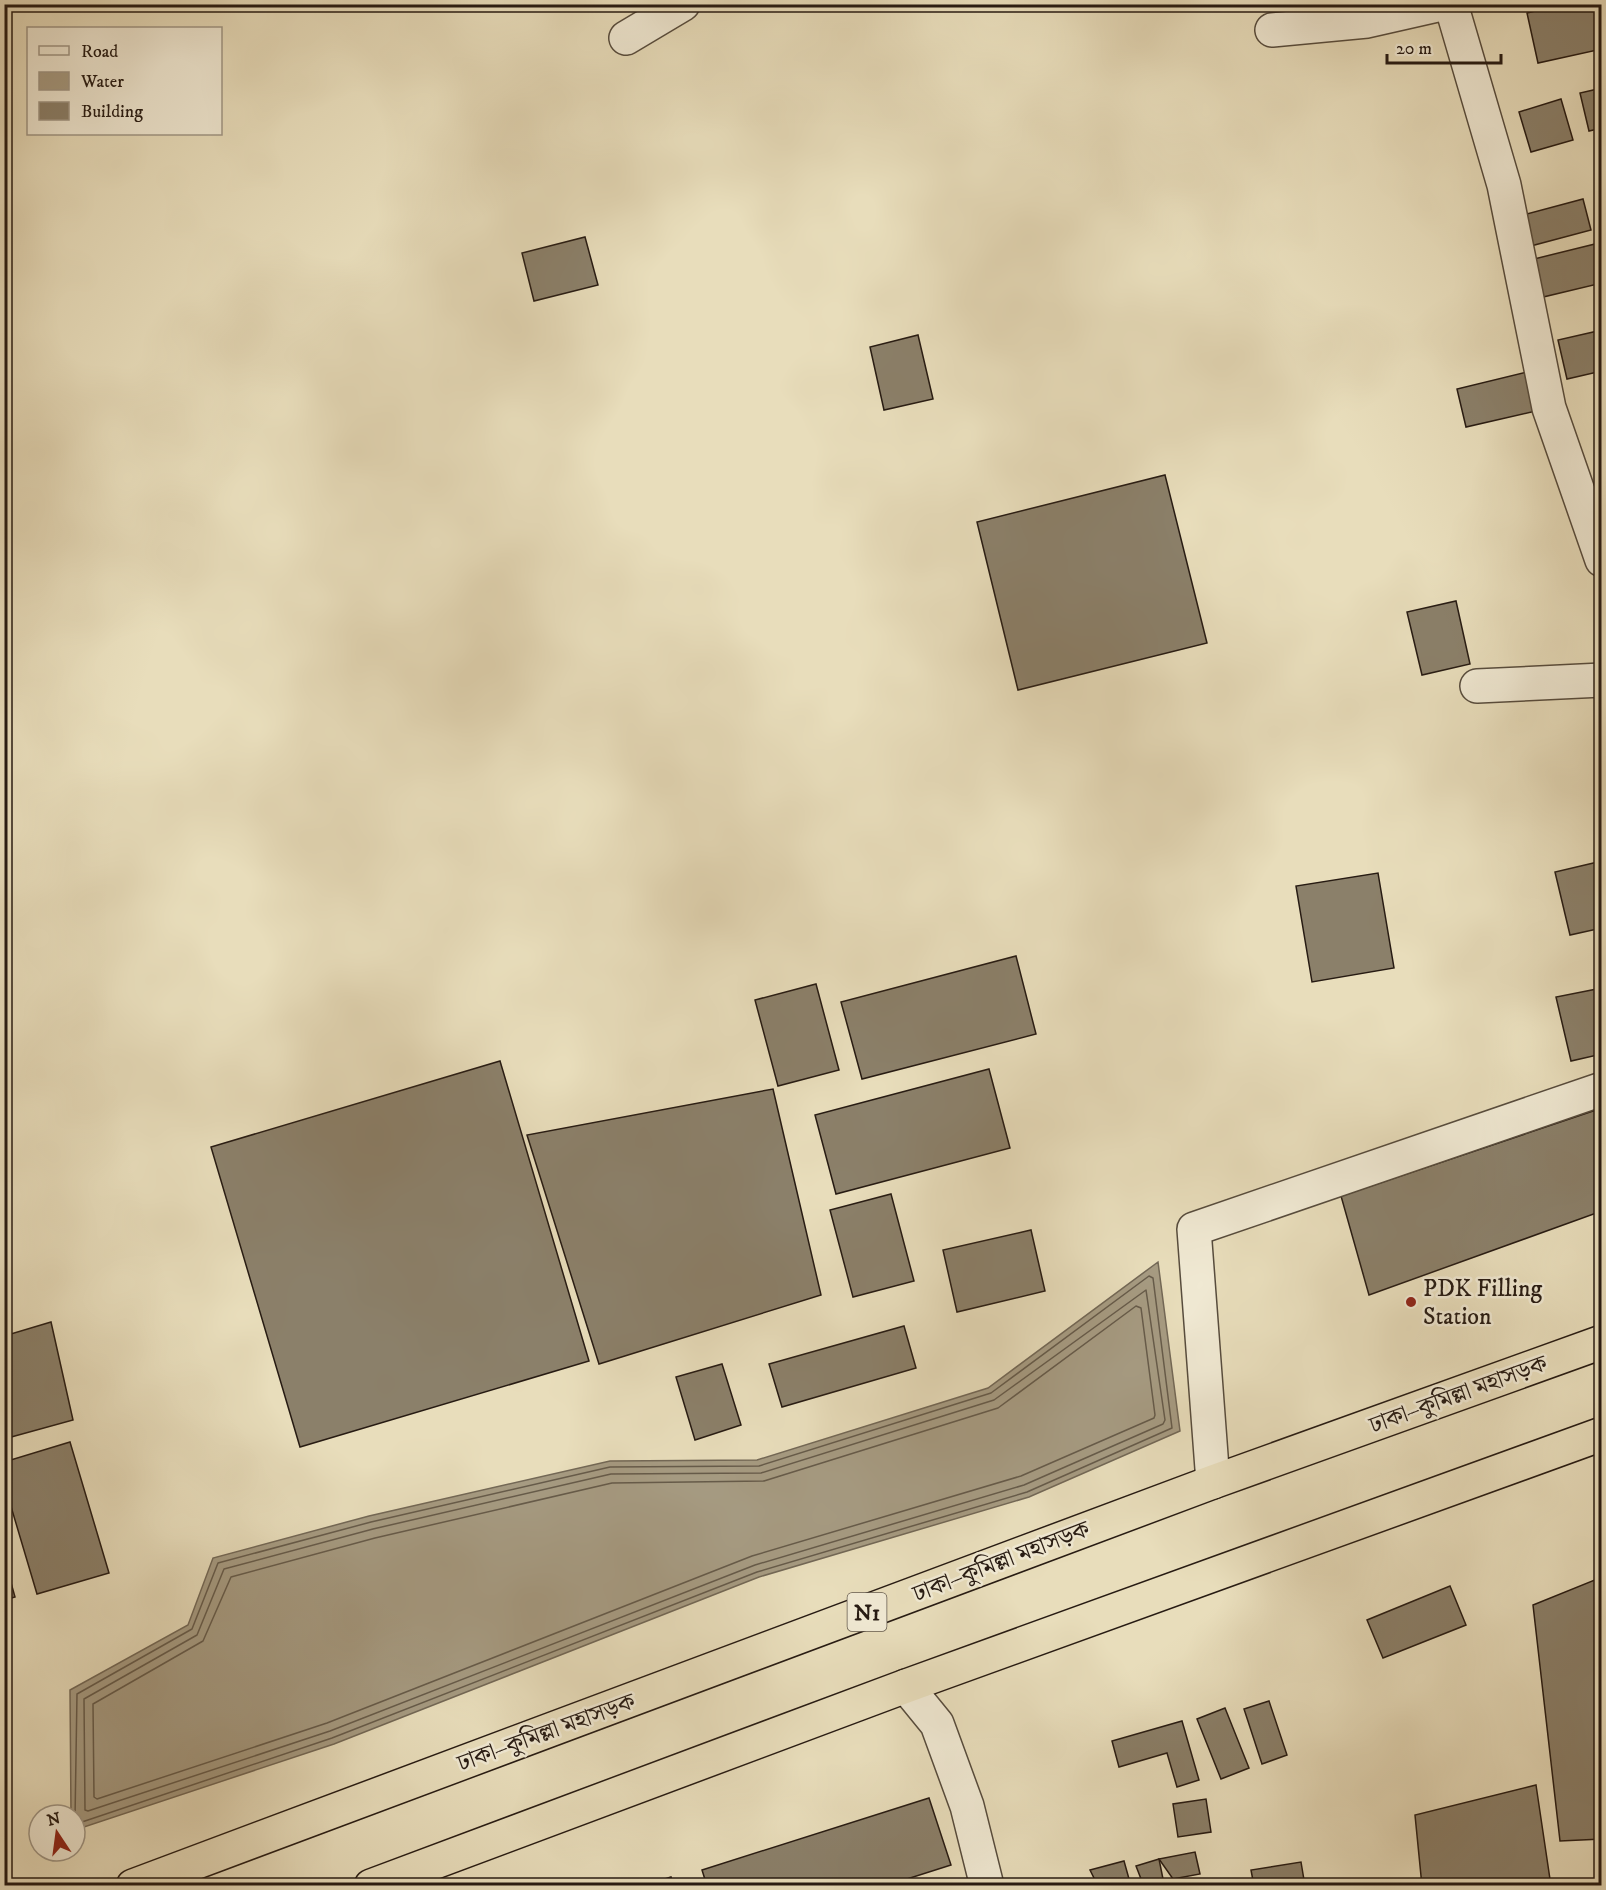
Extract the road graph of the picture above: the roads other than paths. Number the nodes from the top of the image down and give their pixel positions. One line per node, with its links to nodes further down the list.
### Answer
1 (683, 4): 5 (street)
2 (1442, 4): 4 (street)
3 (1451, 4): 6 (street)
4 (1272, 30)
5 (626, 38)
6 (1602, 560)
7 (1602, 680): 8 (street)
8 (1478, 686)
9 (1602, 1089): 12 (street)
10 (1602, 1342): 12 (highway, ঢাকা–কুমিল্লা মহাসড়ক / N1)
11 (1602, 1434): 13 (highway)
12 (1213, 1482): 14 (highway, ঢাকা–কুমিল্লা মহাসড়ক / N1)
13 (906, 1686): 15 (highway); 16 (street)
14 (133, 1886)
15 (371, 1886)
16 (987, 1886)

